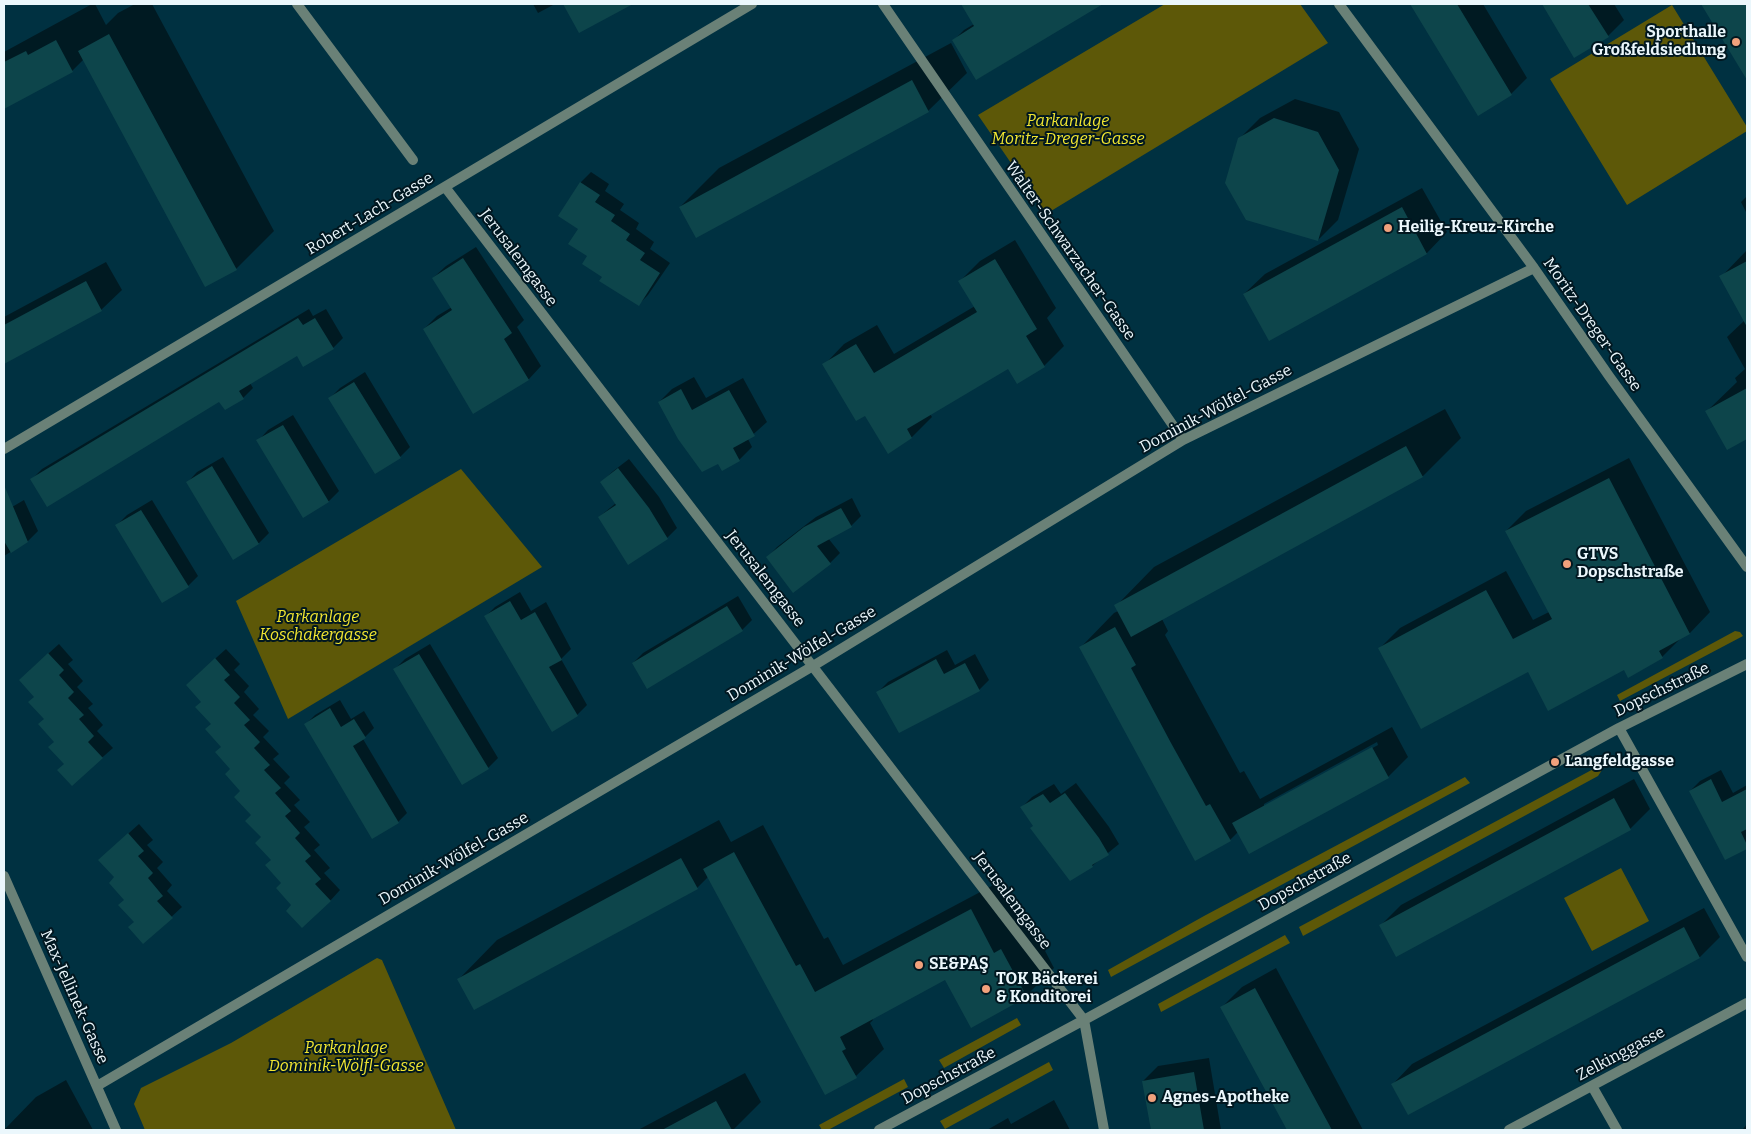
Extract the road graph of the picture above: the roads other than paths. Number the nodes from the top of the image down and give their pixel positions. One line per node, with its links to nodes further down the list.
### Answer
1 (297, 4): 5 (street)
2 (752, 4): 6 (street, Robert-Lach-Gasse)
3 (883, 4): 8 (street, Walter-Schwarzacher-Gasse)
4 (1340, 4): 7 (street, Moritz-Dreger-Gasse)
5 (413, 160)
6 (445, 187): 9 (street, Robert-Lach-Gasse); 12 (street, Jerusalemgasse)
7 (1534, 268): 8 (street, Dominik-Wölfel-Gasse); 10 (street, Moritz-Dreger-Gasse)
8 (1183, 440): 12 (street, Dominik-Wölfel-Gasse)
9 (4, 449)
10 (1747, 567)
11 (1747, 664): 13 (street, Dopschstraße)
12 (813, 666): 17 (street, Jerusalemgasse); 18 (street, Dominik-Wölfel-Gasse)
13 (1619, 728): 15 (street); 17 (street, Dopschstraße)
14 (4, 876): 18 (street, Max-Jellinek-Gasse)
15 (1747, 957)
16 (1747, 1003): 19 (street, Zelkinggasse)
17 (1084, 1020): 21 (street, Dopschstraße); 22 (street, Jerusalemgasse)
18 (97, 1086): 20 (street, Max-Jellinek-Gasse)
19 (1592, 1086): 23 (street, Zelkinggasse); 24 (street)
20 (116, 1130)
21 (879, 1130)
22 (1104, 1130)
23 (1509, 1130)
24 (1616, 1130)

